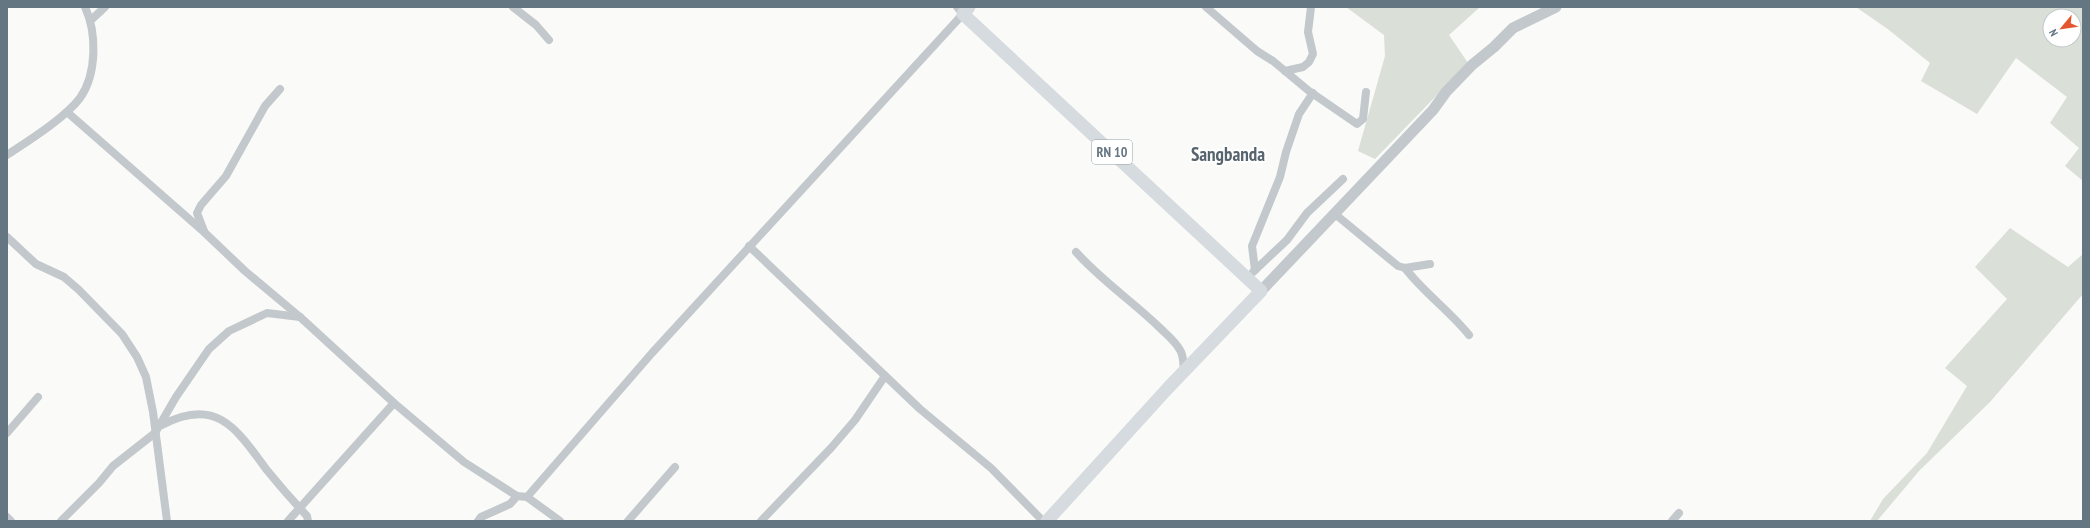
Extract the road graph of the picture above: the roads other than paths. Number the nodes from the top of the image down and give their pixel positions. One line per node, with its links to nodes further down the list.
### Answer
1 (85, 7): 8 (street)
2 (105, 7): 8 (street)
3 (513, 7): 9 (street)
4 (1206, 7): 10 (street)
5 (1311, 7): 10 (street)
6 (1556, 7): 17 (street)
7 (963, 9): 20 (street); 24 (main road, RN 10)
8 (91, 20): 14 (street)
9 (549, 40)
10 (1285, 71): 13 (street)
11 (280, 89): 18 (street)
12 (1366, 92): 13 (street)
13 (1312, 93): 24 (street)
14 (67, 112): 15 (street); 18 (street)
15 (7, 155)
16 (1343, 179): 24 (street)
17 (1335, 214): 23 (street); 25 (street)
18 (204, 232): 26 (street)
19 (7, 237): 34 (street)
20 (748, 246): 29 (street); 37 (street)
21 (1076, 252): 28 (street)
22 (1430, 264): 23 (street)
23 (1405, 268): 27 (street)
24 (1251, 274): 25 (main road, RN 10)
25 (1261, 291): 28 (main road)
26 (300, 317): 31 (street); 32 (street)
27 (1469, 335)
28 (1184, 371): 51 (main road)
29 (885, 376): 49 (street); 50 (street)
30 (38, 397): 33 (street)
31 (394, 404): 36 (street); 38 (street)
32 (161, 425): 34 (street); 38 (street)
33 (7, 433)
34 (155, 433): 42 (street); 43 (street)
35 (675, 467): 48 (street)
36 (517, 496): 37 (street); 46 (street)
37 (527, 497): 47 (street)
38 (300, 508): 44 (street); 45 (street)
39 (1679, 513): 52 (street)
40 (7, 517): 41 (street)
41 (11, 521)
42 (61, 521)
43 (167, 521)
44 (288, 521)
45 (308, 521)
46 (478, 521)
47 (560, 521)
48 (628, 521)
49 (761, 521)
50 (1043, 521)
51 (1047, 521)
52 (1672, 521)

